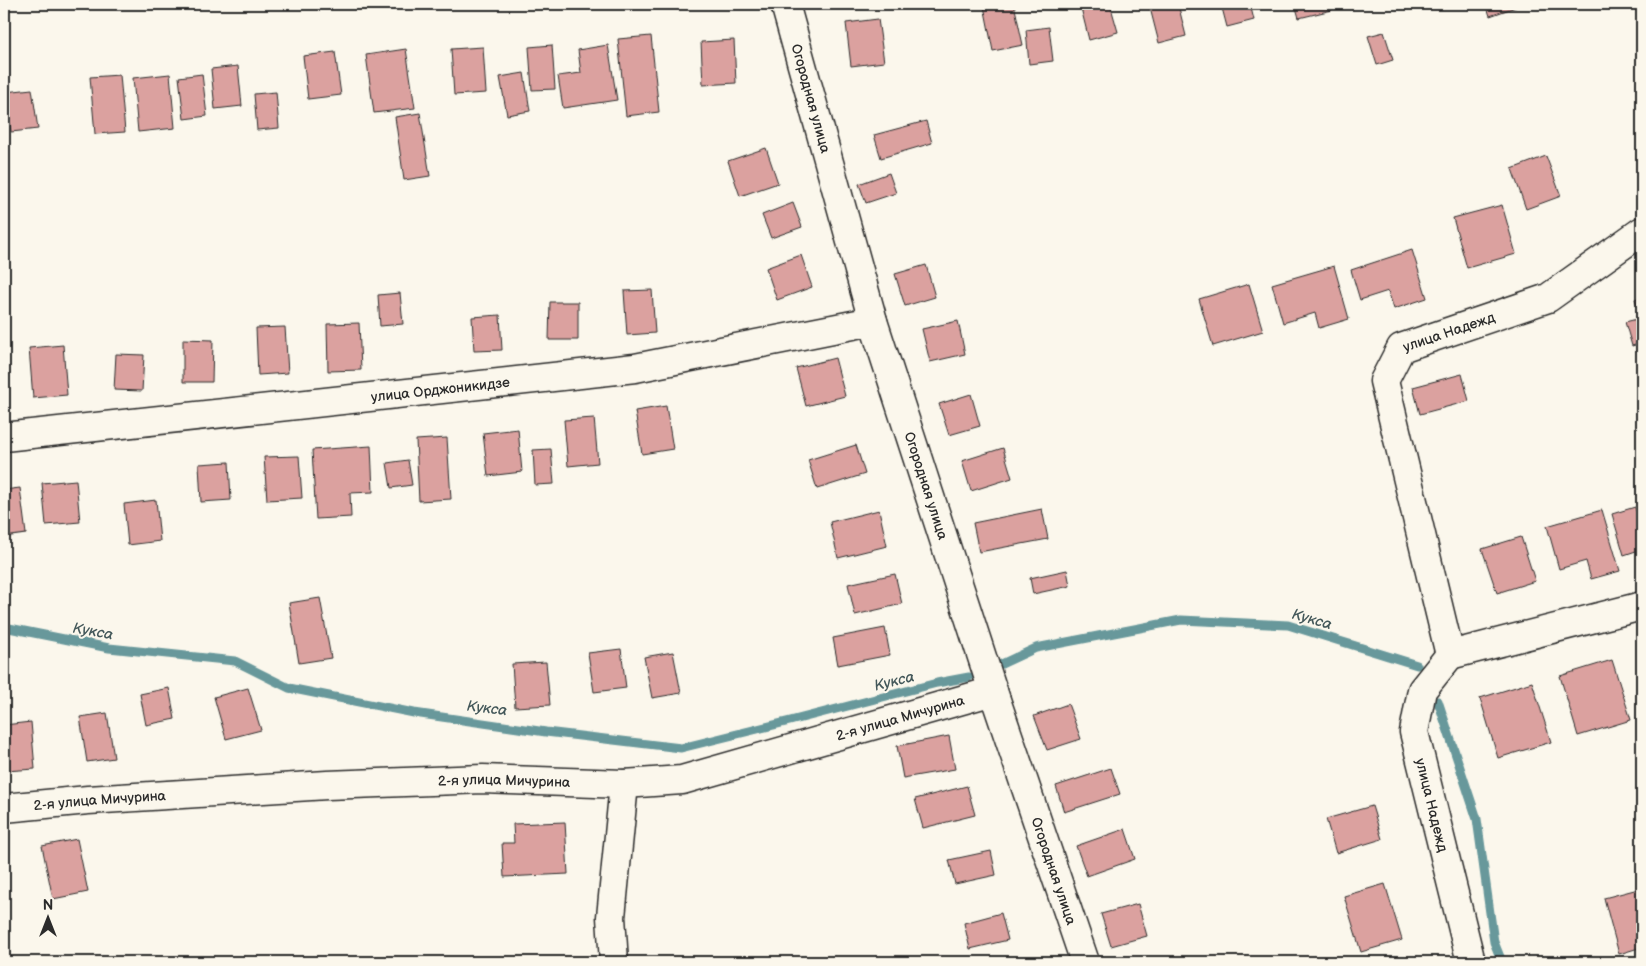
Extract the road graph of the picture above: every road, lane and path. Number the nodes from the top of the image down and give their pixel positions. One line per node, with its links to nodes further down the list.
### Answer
1 (785, 4): 3 (street, Огородная улица)
2 (1642, 231): 6 (street, улица Надежд)
3 (873, 321): 4 (street, улица Орджоникидзе); 7 (street, Огородная улица)
4 (4, 437)
5 (1642, 606): 6 (street)
6 (1450, 655): 12 (street, улица Надежд)
7 (993, 691): 8 (street, 2-я улица Мичурина); 11 (street, Огородная улица)
8 (624, 784): 9 (street, 2-я улица Мичурина); 10 (street)
9 (4, 808)
10 (614, 962)
11 (1085, 962)
12 (1471, 962)

